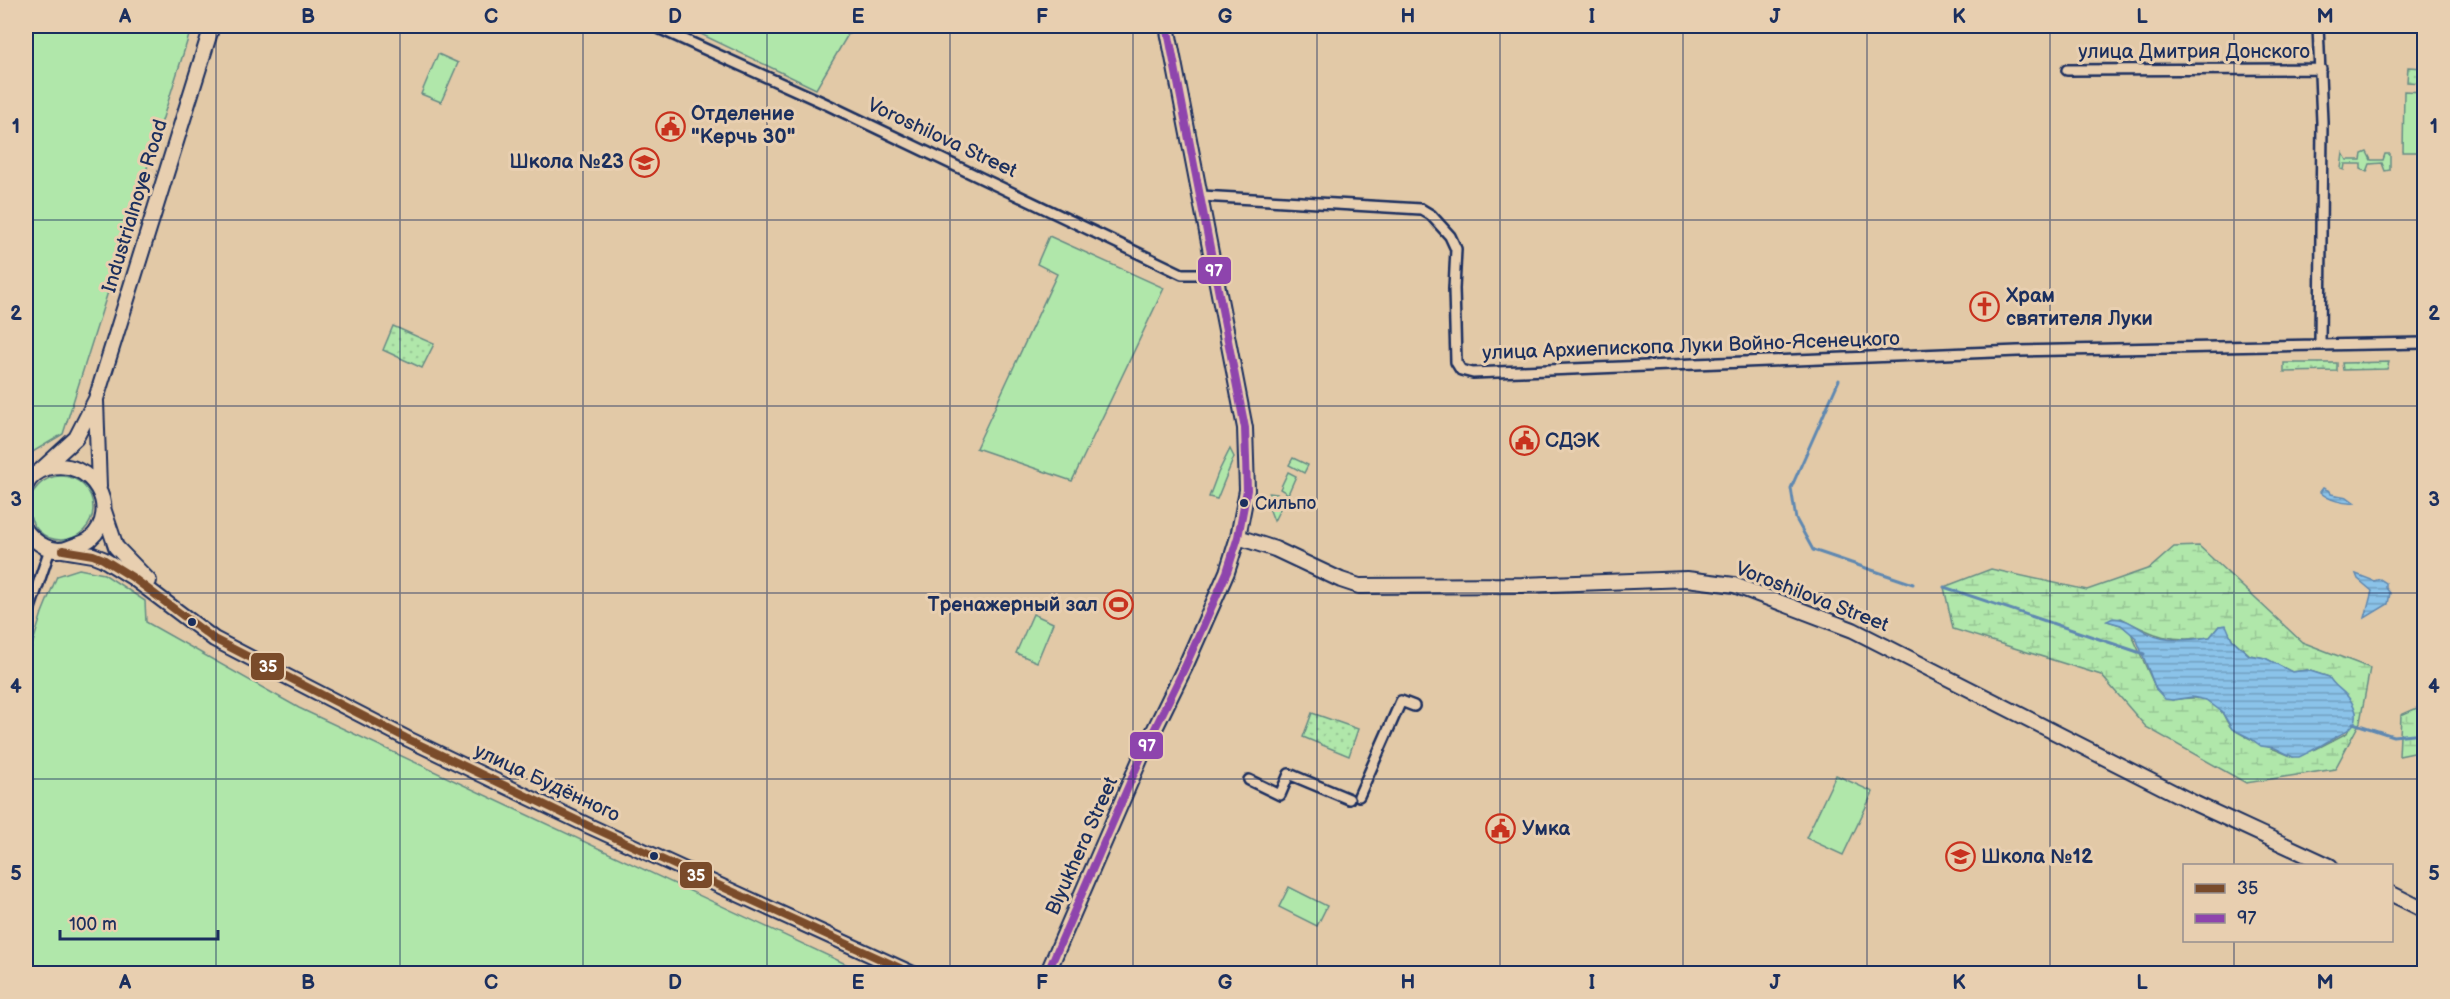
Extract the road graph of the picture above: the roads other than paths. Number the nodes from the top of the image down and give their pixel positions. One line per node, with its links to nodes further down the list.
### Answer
1 (212, 26): 11 (main road, Industrialnoye Road)
2 (654, 26): 8 (street, Voroshilova Street)
3 (1167, 26): 7 (main road, Blyukhera Street)
4 (2318, 26): 5 (street)
5 (2321, 69): 6 (street, улица Дмитрия Донского); 10 (street)
6 (2067, 70)
7 (1201, 196): 8 (main road, Blyukhera Street); 10 (street, улица Архиепископа Луки Войно-Ясенецкого)
8 (1215, 274): 17 (main road, Blyukhera Street)
9 (2424, 343): 10 (street)
10 (2320, 345)
11 (96, 399): 12 (main road); 14 (main road)
12 (41, 470): 13 (main road); 14 (main road)
13 (26, 485)
14 (99, 493): 15 (main road)
15 (104, 511): 18 (main road); 19 (main road)
16 (26, 531): 18 (main road)
17 (1238, 537): 23 (main road, Voroshilova Street); 27 (main road, Blyukhera Street)
18 (57, 550): 19 (main road); 20 (street)
19 (175, 609): 26 (main road, улица Будённого)
20 (26, 620)
21 (1414, 706): 22 (street)
22 (1249, 780)
23 (2326, 864)
24 (2393, 895): 25 (main road)
25 (2424, 910)
26 (912, 974)
27 (1047, 974)

